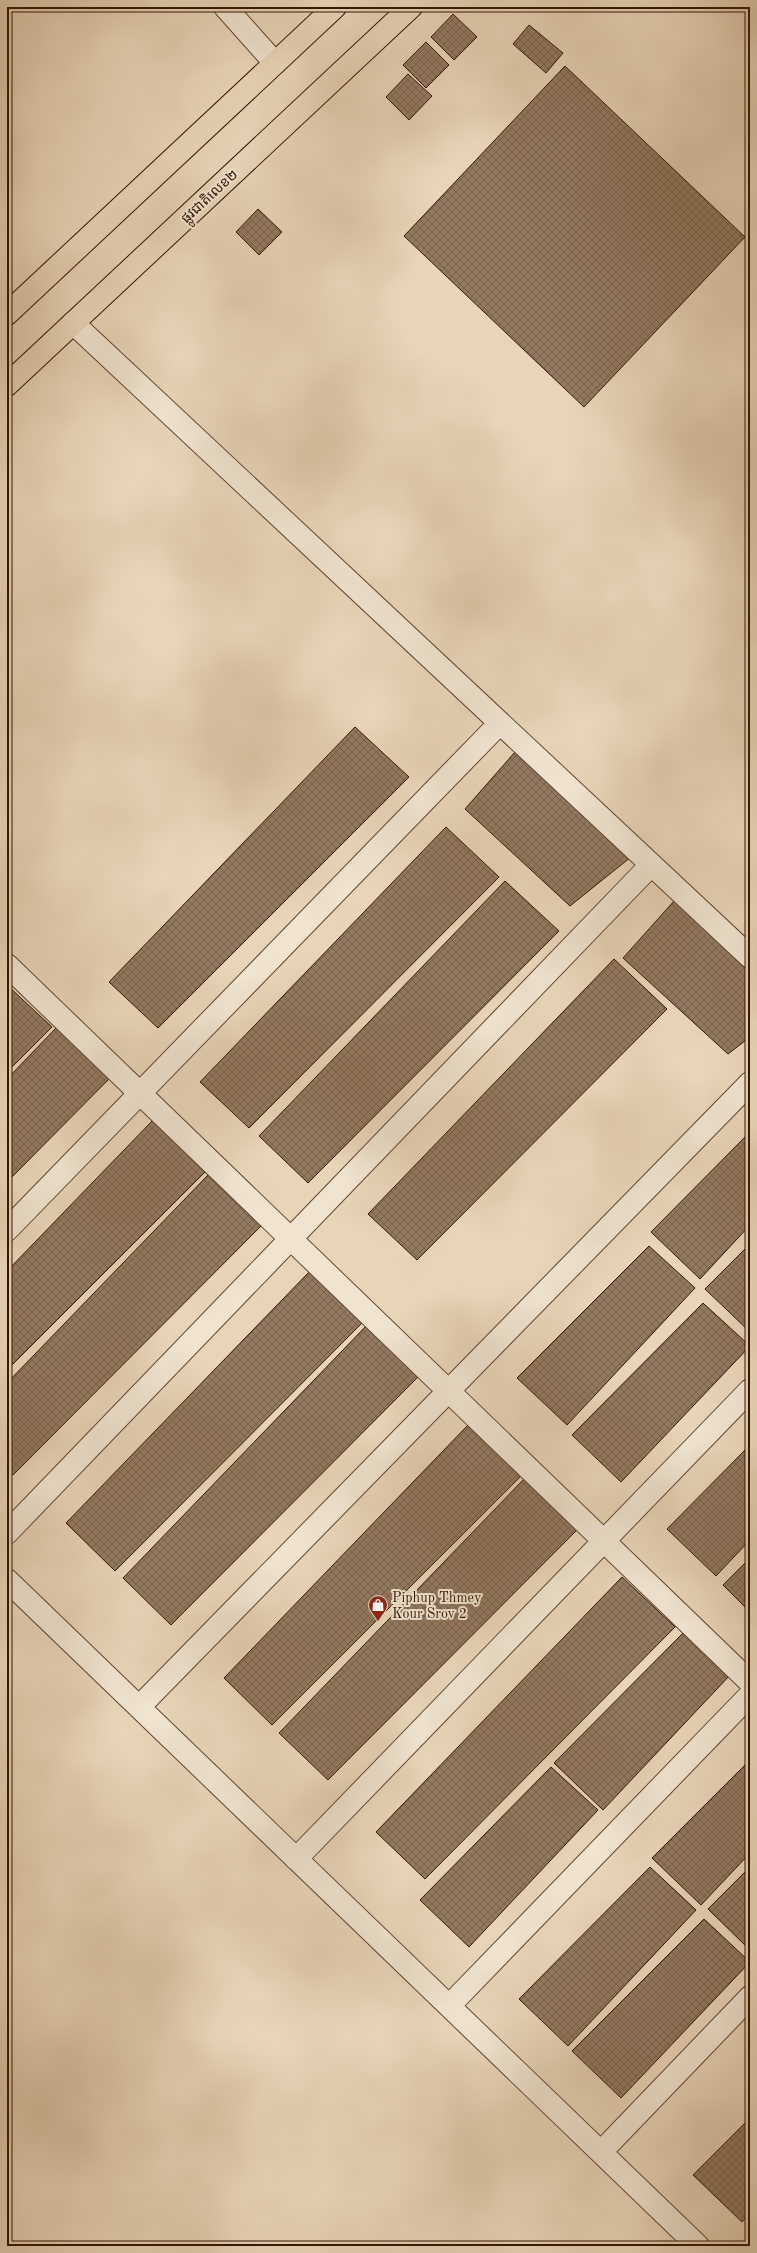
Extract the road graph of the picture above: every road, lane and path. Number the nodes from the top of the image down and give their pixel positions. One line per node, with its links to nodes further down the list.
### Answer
1 (225, 7): 4 (street)
2 (335, 7): 4 (highway)
3 (411, 7): 6 (highway, ផ្លូវជាតិលេខ២)
4 (275, 63): 5 (highway)
5 (7, 314)
6 (73, 323): 7 (highway, ផ្លូវជាតិលេខ២); 8 (street)
7 (7, 385)
8 (500, 723): 9 (street); 13 (street)
9 (651, 865): 10 (street); 15 (street)
10 (750, 957)
11 (7, 965): 13 (street)
12 (750, 1083): 17 (street)
13 (140, 1093): 14 (street); 15 (street)
14 (7, 1230)
15 (291, 1239): 17 (street); 18 (street)
16 (750, 1390): 19 (street)
17 (448, 1391): 19 (street); 23 (street)
18 (7, 1533)
19 (604, 1541): 21 (street); 24 (street)
20 (7, 1580): 23 (street)
21 (750, 1682)
22 (750, 1695): 26 (street)
23 (139, 1707): 24 (street)
24 (296, 1859): 26 (street)
25 (750, 1997): 27 (street)
26 (449, 2006): 27 (street)
27 (601, 2152): 28 (street)
28 (698, 2246)

